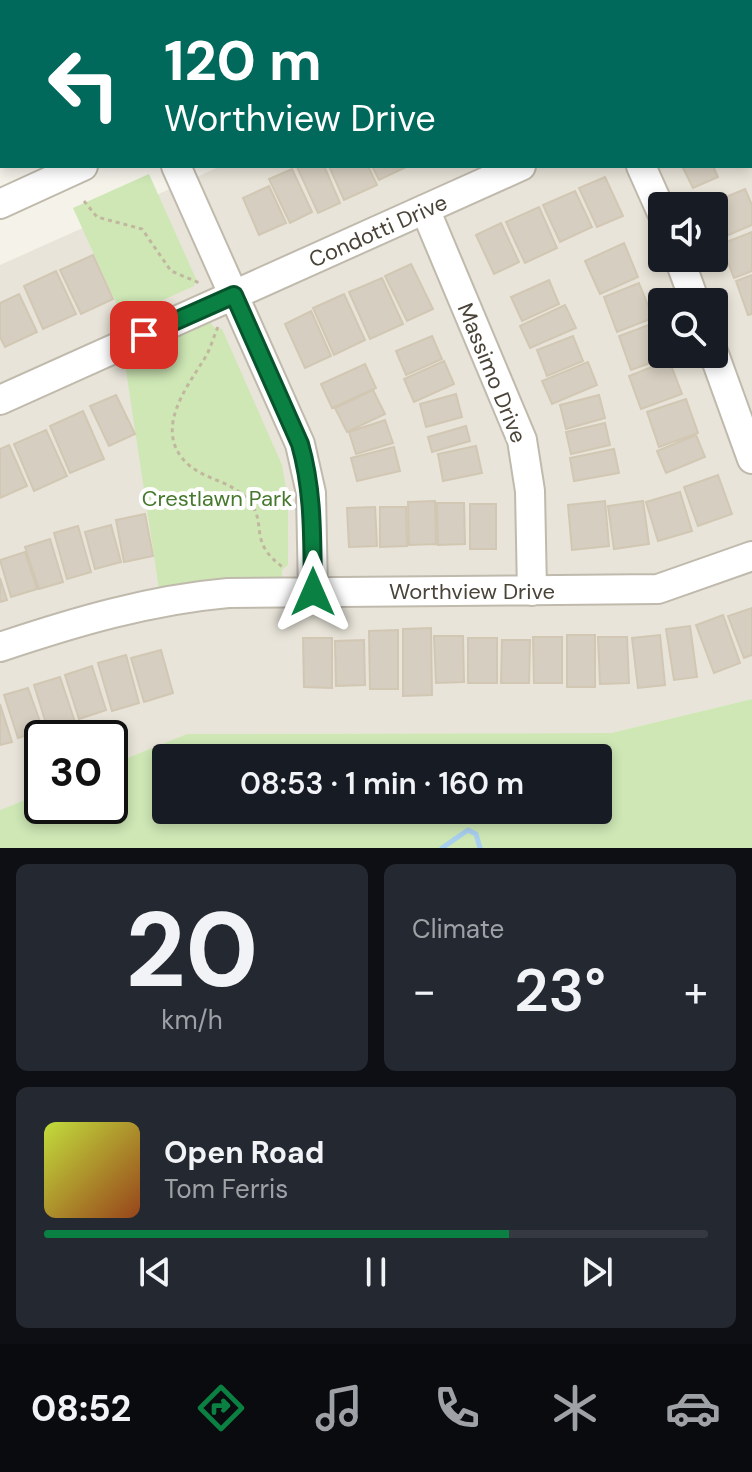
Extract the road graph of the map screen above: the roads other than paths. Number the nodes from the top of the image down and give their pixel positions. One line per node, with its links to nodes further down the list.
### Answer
1 (79, 168): 6 (street)
2 (177, 168): 8 (street)
3 (517, 168): 7 (street, Condotti Drive)
4 (642, 168): 5 (street)
5 (653, 192)
6 (0, 204)
7 (425, 209): 8 (street, Condotti Drive); 13 (street, Massimo Drive)
8 (228, 308): 10 (street); 14 (street)
9 (719, 368): 11 (street)
10 (0, 400)
11 (752, 459)
12 (752, 556): 13 (street, Worthview Drive)
13 (532, 591): 14 (street, Worthview Drive)
14 (313, 592): 15 (street, Worthview Drive)
15 (0, 647)

